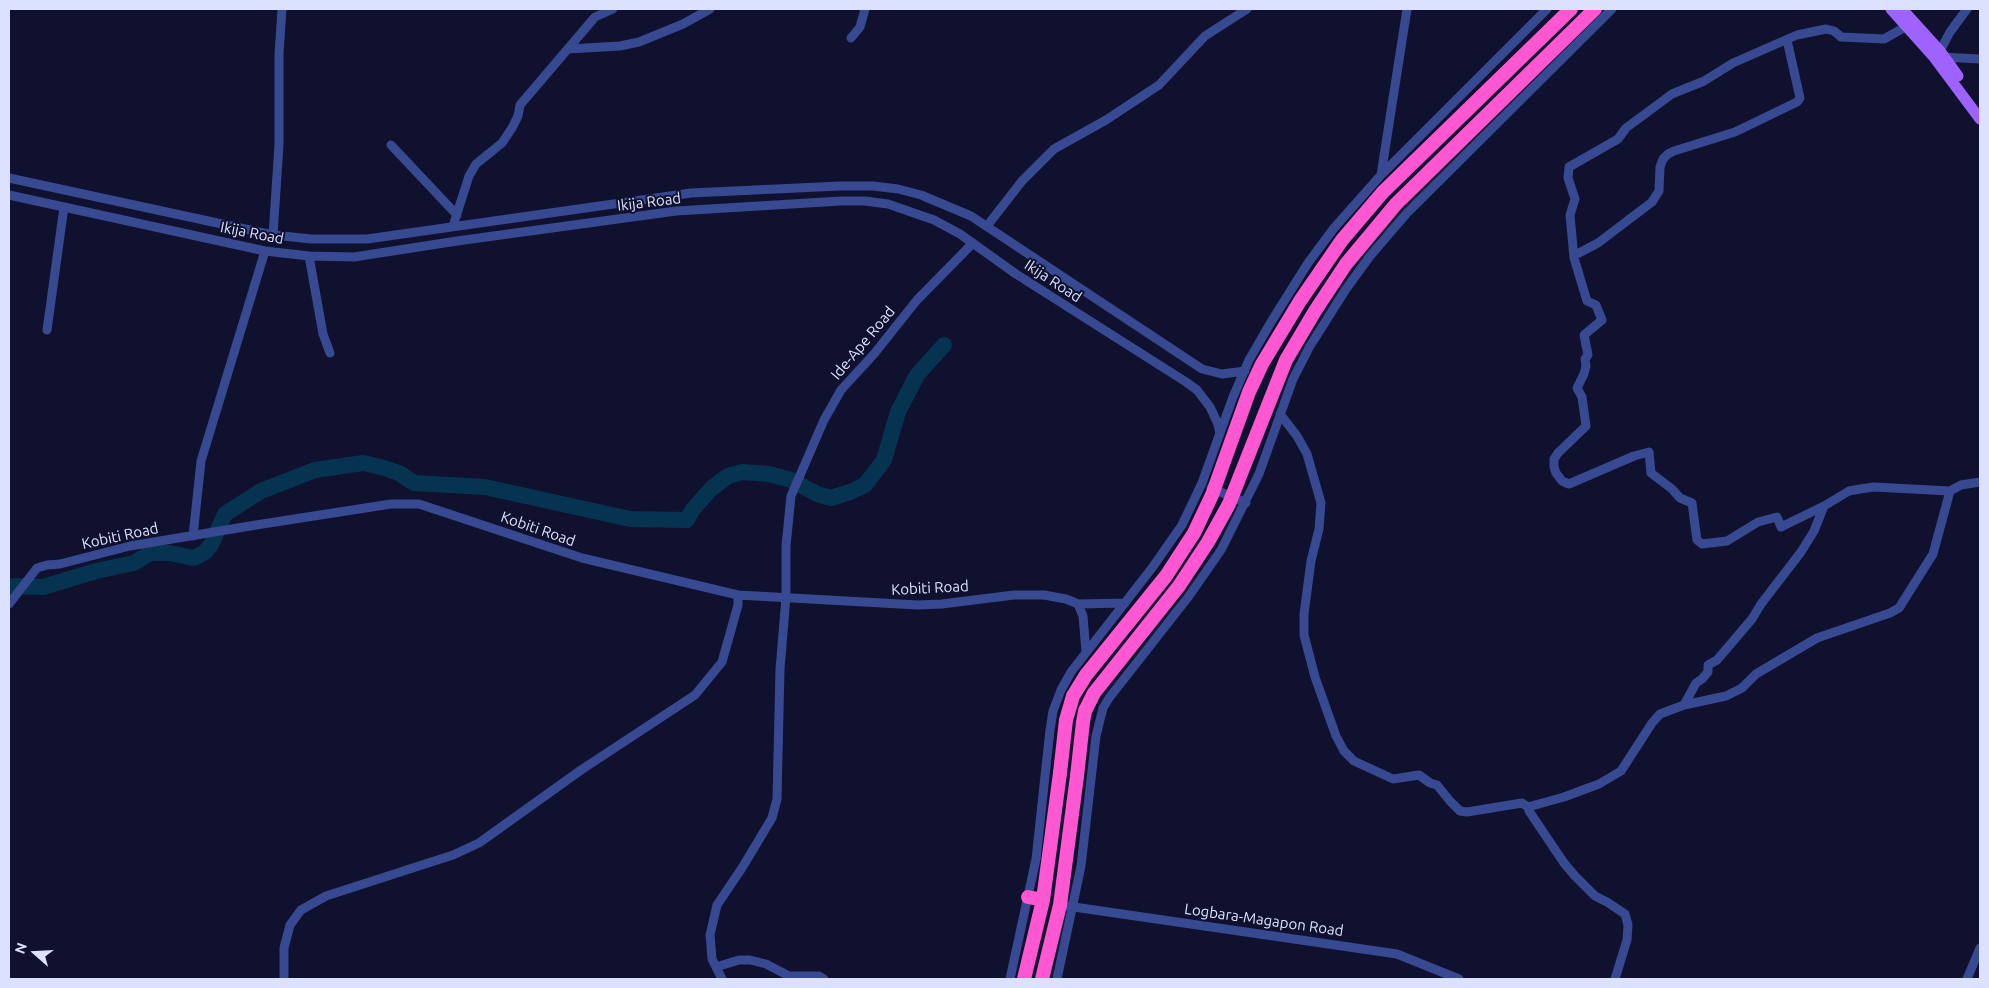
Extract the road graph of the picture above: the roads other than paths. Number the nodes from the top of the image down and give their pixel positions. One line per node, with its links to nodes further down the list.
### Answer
1 (282, 9): 30 (street)
2 (613, 9): 17 (street)
3 (710, 9): 17 (street)
4 (864, 9): 15 (street)
5 (1247, 9): 29 (street)
6 (1406, 9): 23 (street)
7 (1547, 9): 23 (street)
8 (1571, 9): 57 (highway, bridge)
9 (1595, 9): 58 (highway, bridge)
10 (1612, 9): 38 (street)
11 (1891, 9): 14 (main road)
12 (1902, 9): 18 (main road)
13 (1967, 9): 18 (street)
14 (1907, 26): 16 (street); 18 (main road)
15 (851, 38)
16 (1787, 40): 33 (street); 33 (street)
17 (568, 49): 27 (street)
18 (1939, 55): 19 (street); 20 (main road); 21 (main road)
19 (1980, 59)
20 (1980, 108)
21 (1980, 119)
22 (392, 144): 27 (street)
23 (1381, 175): 37 (street)
24 (9, 178): 30 (street, Ikija Road)
25 (9, 195): 26 (street, Ikija Road)
26 (64, 207): 32 (street, Ikija Road); 35 (street)
27 (457, 215): 28 (street)
28 (453, 226): 29 (street, Ikija Road); 30 (street, Ikija Road)
29 (988, 226): 37 (street, Ikija Road)
30 (274, 236)
31 (973, 243): 34 (street, Ikija Road); 39 (street, Ikija Road); 47 (street, Ide-Ape Road)
32 (265, 251): 34 (street, Ikija Road); 45 (street)
33 (1575, 255): 44 (street)
34 (309, 256): 36 (street)
35 (47, 330)
36 (330, 353)
37 (1245, 370): 39 (street)
38 (1280, 414): 43 (street); 53 (street)
39 (1220, 434): 41 (street)
40 (1980, 482): 42 (street)
41 (1202, 483): 43 (street); 48 (street)
42 (1950, 491): 44 (street); 52 (street)
43 (1246, 503): 58 (street)
44 (1824, 506): 52 (street)
45 (193, 536): 46 (street, Kobiti Road); 49 (street, Kobiti Road)
46 (738, 596): 47 (street, Kobiti Road); 62 (street)
47 (786, 597): 50 (street, Kobiti Road); 60 (street, Ide-Ape Road)
48 (1125, 603): 50 (street, Kobiti Road); 51 (street)
49 (9, 604)
50 (1078, 604): 51 (street)
51 (1086, 652): 56 (street)
52 (1684, 705): 53 (street)
53 (1528, 806): 55 (street)
54 (1563, 853): 55 (street)
55 (1564, 864): 70 (street)
56 (1028, 898): 57 (highway); 65 (street)
57 (1043, 900): 66 (highway)
58 (1067, 906): 67 (highway); 68 (street); 69 (street, Logbara-Magapon Road)
59 (1980, 948): 61 (street)
60 (716, 967): 63 (street, Ide-Ape Road); 64 (street)
61 (1968, 976)
62 (284, 979)
63 (722, 979)
64 (824, 979)
65 (1010, 979)
66 (1024, 979)
67 (1042, 979)
68 (1057, 979)
69 (1459, 979)
70 (1615, 979)

